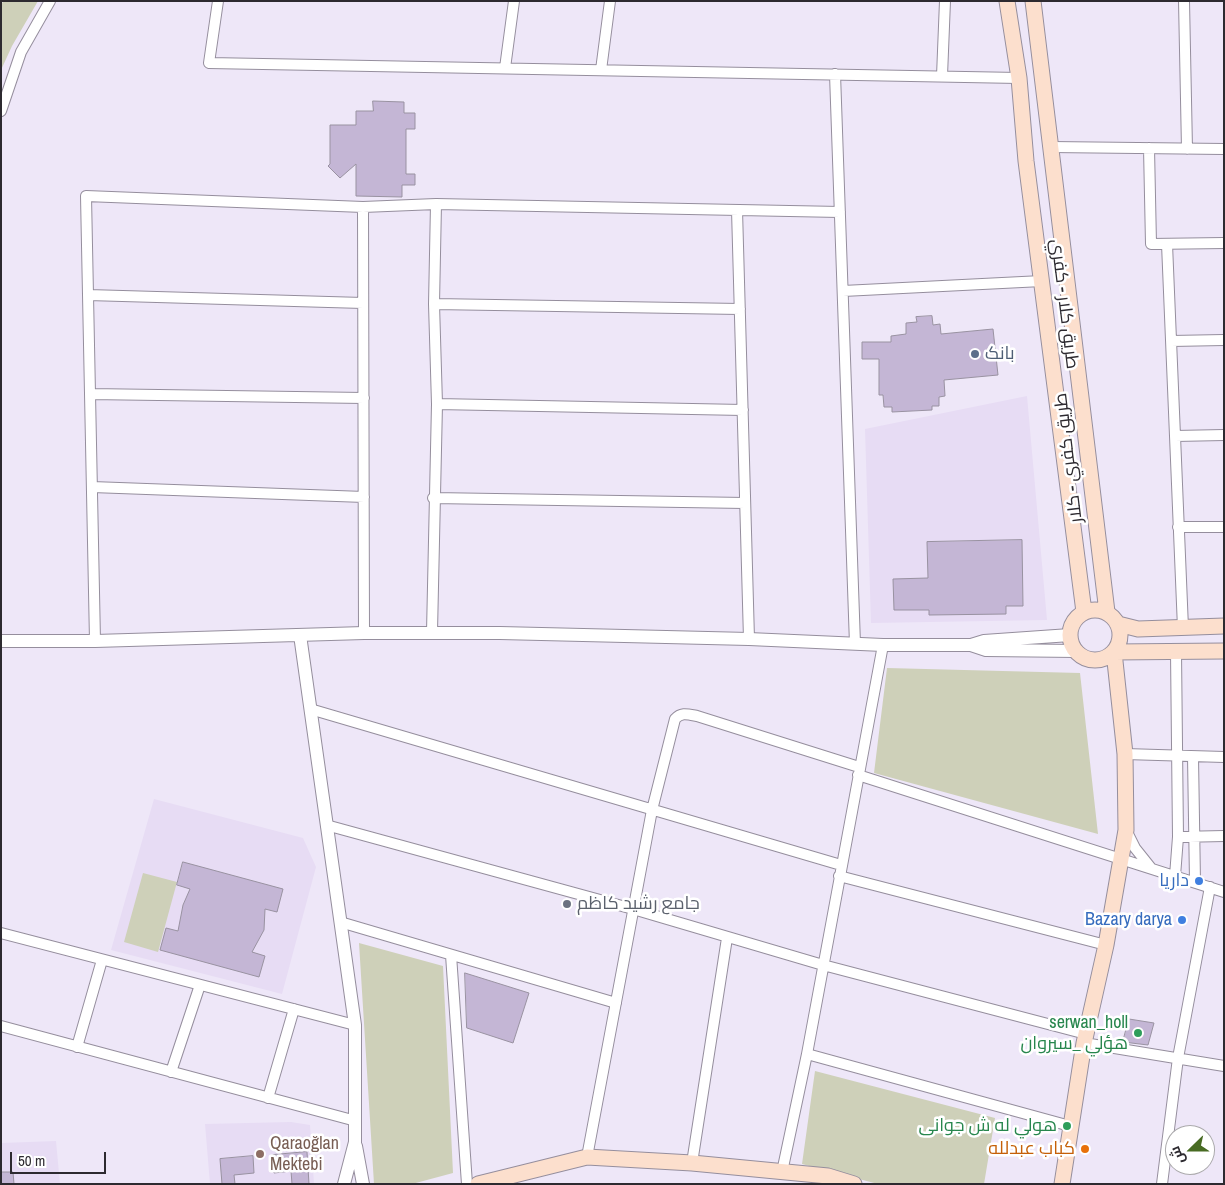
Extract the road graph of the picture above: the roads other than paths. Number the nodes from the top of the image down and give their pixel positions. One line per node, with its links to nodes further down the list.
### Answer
1 (50, 1): 14 (street)
2 (218, 1): 9 (street)
3 (514, 1): 9 (street)
4 (610, 1): 10 (street)
5 (945, 1): 12 (street)
6 (1007, 1): 13 (main road, طريق كلار - كفري)
7 (1032, 1): 15 (main road, طريق كفري - كلار)
8 (1184, 1): 17 (street)
9 (505, 68): 10 (street)
10 (602, 70): 11 (street)
11 (836, 74): 12 (street); 22 (street)
12 (942, 76): 13 (street)
13 (1019, 78): 25 (main road, طريق كلار - كفري)
14 (1, 111)
15 (1051, 147): 16 (street); 46 (main road, طريق كفري - كلار)
16 (1148, 148): 17 (street); 24 (street)
17 (1187, 149): 18 (street)
18 (1224, 149)
19 (436, 204): 20 (street); 21 (street); 29 (street)
20 (363, 207): 27 (street); 28 (street)
21 (737, 210): 22 (street); 30 (street)
22 (840, 212): 26 (street)
23 (1224, 243): 24 (street)
24 (1167, 244): 32 (street)
25 (1042, 281): 26 (street); 45 (main road, طريق كلار - كفري)
26 (843, 291): 57 (street)
27 (88, 294): 28 (street); 33 (street)
28 (364, 303): 34 (street)
29 (434, 304): 30 (street); 35 (street)
30 (740, 309): 36 (street)
31 (1224, 340): 32 (street)
32 (1171, 341): 38 (street)
33 (90, 394): 34 (street); 39 (street)
34 (364, 398): 40 (street)
35 (437, 404): 36 (street); 41 (street)
36 (743, 410): 42 (street)
37 (1224, 435): 38 (street)
38 (1175, 436): 44 (street)
39 (92, 487): 40 (street); 56 (street)
40 (364, 497): 51 (street)
41 (433, 498): 42 (street); 50 (street)
42 (746, 503): 54 (street)
43 (1224, 527): 44 (street)
44 (1178, 528): 49 (street)
45 (1084, 612): 46 (main road); 53 (main road)
46 (1107, 612): 47 (main road)
47 (1118, 624): 49 (main road); 62 (main road)
48 (1224, 626): 49 (main road)
49 (1182, 628)
50 (432, 632): 51 (street); 54 (street)
51 (364, 633): 52 (street)
52 (300, 635): 56 (street); 64 (street)
53 (1070, 635): 59 (street); 60 (main road)
54 (749, 639): 57 (street)
55 (1, 641): 56 (street)
56 (95, 641)
57 (855, 644): 58 (street)
58 (883, 645): 59 (street); 69 (street)
59 (971, 646): 60 (street)
60 (1077, 651): 62 (main road)
61 (1224, 651): 63 (main road)
62 (1114, 652): 63 (main road); 65 (main road)
63 (1176, 652): 66 (street)
64 (310, 710): 70 (street); 71 (street)
65 (1125, 754): 66 (street); 72 (main road)
66 (1177, 757): 67 (street); 74 (street)
67 (1193, 757): 68 (street); 75 (street)
68 (1224, 757)
69 (859, 771): 70 (street); 76 (street); 77 (street)
70 (652, 810): 77 (street); 84 (street)
71 (326, 826): 84 (street); 85 (street)
72 (1126, 830): 76 (main road); 78 (street)
73 (1224, 836): 75 (street)
74 (1178, 837): 75 (street); 80 (street)
75 (1195, 837): 81 (street)
76 (1121, 859): 78 (street); 89 (main road)
77 (841, 865): 79 (street)
78 (1151, 868): 80 (street)
79 (839, 876): 89 (street); 92 (street)
80 (1175, 876): 81 (street)
81 (1195, 882): 82 (street)
82 (1210, 887): 83 (street); 101 (street)
83 (1224, 892)
84 (634, 909): 87 (street); 94 (street)
85 (340, 922): 90 (street); 96 (street)
86 (3, 934): 88 (street); 91 (street)
87 (727, 938): 92 (street); 109 (street)
88 (1, 945)
89 (1106, 945): 98 (main road)
90 (451, 955): 94 (street); 113 (street)
91 (102, 960): 93 (street); 99 (street)
92 (823, 965): 98 (street); 100 (street)
93 (200, 985): 95 (street); 103 (street)
94 (616, 1004): 108 (street)
95 (294, 1009): 96 (street); 104 (street)
96 (355, 1025): 105 (street)
97 (1, 1026): 99 (street)
98 (1085, 1039): 101 (street); 106 (main road)
99 (77, 1047): 103 (street)
100 (806, 1054): 106 (street); 110 (street)
101 (1178, 1058): 102 (street); 117 (street)
102 (1224, 1066)
103 (171, 1072): 104 (street)
104 (268, 1098): 105 (street)
105 (356, 1121): 107 (street)
106 (1070, 1126): 116 (main road)
107 (355, 1142): 111 (street); 112 (street)
108 (587, 1158): 109 (main road); 114 (main road)
109 (692, 1163): 110 (main road)
110 (782, 1172): 115 (main road)
111 (344, 1184)
112 (363, 1184)
113 (467, 1184)
114 (478, 1184)
115 (854, 1184)
116 (1062, 1184)
117 (1162, 1184)

